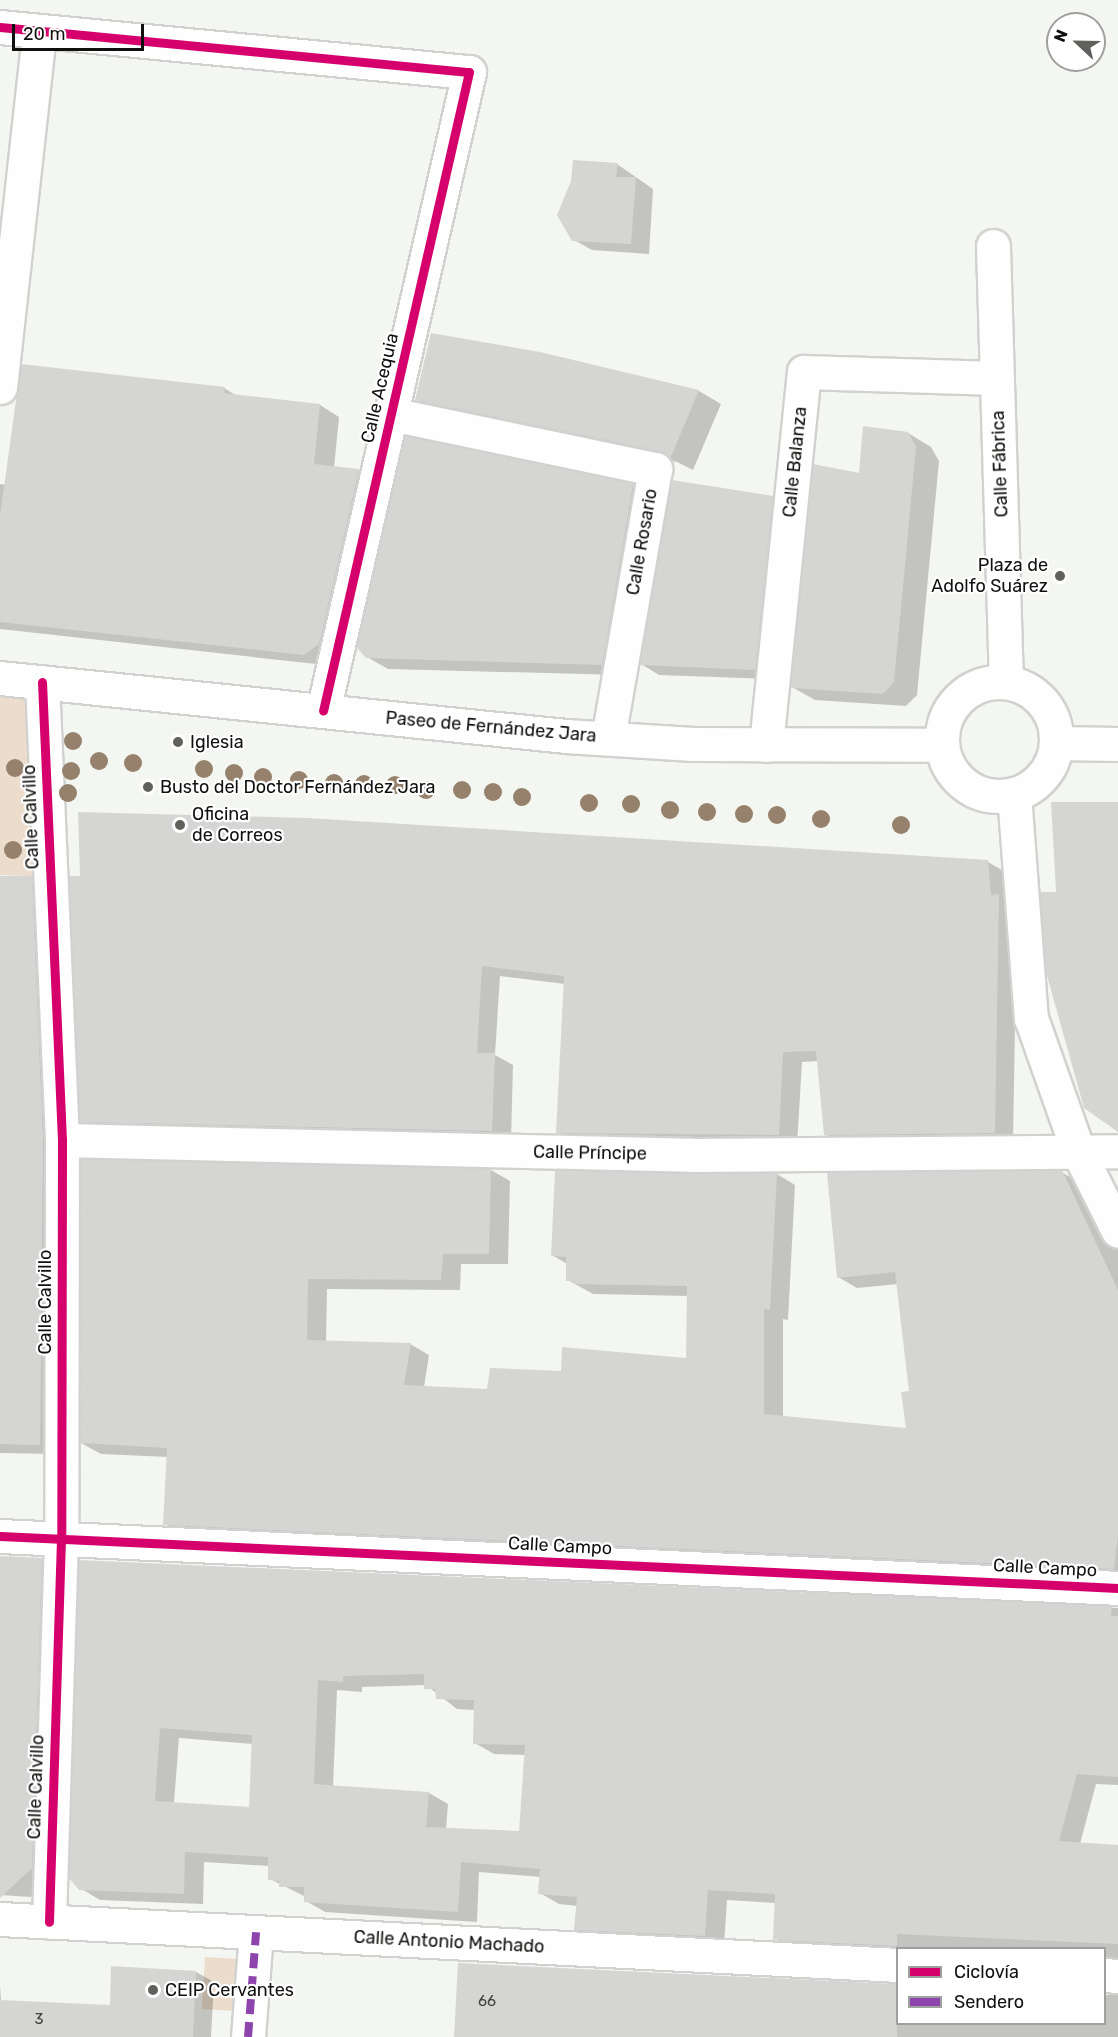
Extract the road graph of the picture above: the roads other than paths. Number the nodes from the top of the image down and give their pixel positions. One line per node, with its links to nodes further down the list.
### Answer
1 (0, 27): 2 (street)
2 (39, 31): 5 (street); 6 (street, Calle Acequia)
3 (993, 246): 4 (street, Calle Fábrica)
4 (997, 378): 9 (street, Calle Fábrica); 14 (street, Calle Balanza)
5 (0, 387)
6 (391, 414): 10 (street, Calle Acequia); 11 (street, Calle Rosario)
7 (0, 678): 8 (street, Paseo de Fernández Jara)
8 (42, 682): 10 (street, Paseo de Fernández Jara); 17 (street, Calle Calvillo)
9 (1006, 682): 12 (street); 15 (street)
10 (323, 711): 11 (street, Paseo de Fernández Jara)
11 (608, 738): 14 (street, Paseo de Fernández Jara)
12 (1057, 744): 13 (street); 16 (street)
13 (1118, 744)
14 (766, 745): 15 (street, Paseo de Fernández Jara)
15 (942, 745): 16 (street)
16 (1014, 794): 19 (street)
17 (62, 1140): 19 (street, Calle Príncipe); 22 (street, Calle Calvillo)
18 (1118, 1150): 19 (street, Calle Príncipe)
19 (1078, 1151): 20 (street)
20 (1118, 1232)
21 (0, 1536): 22 (street, Calle Campo)
22 (61, 1539): 23 (street, Calle Campo); 25 (street, Calle Calvillo)
23 (1118, 1588)
24 (0, 1919): 25 (street, Calle Antonio Machado)
25 (49, 1922): 26 (street, Calle Antonio Machado)
26 (256, 1932): 27 (street, Calle Antonio Machado); 28 (street)
27 (896, 1965)
28 (248, 2037)

